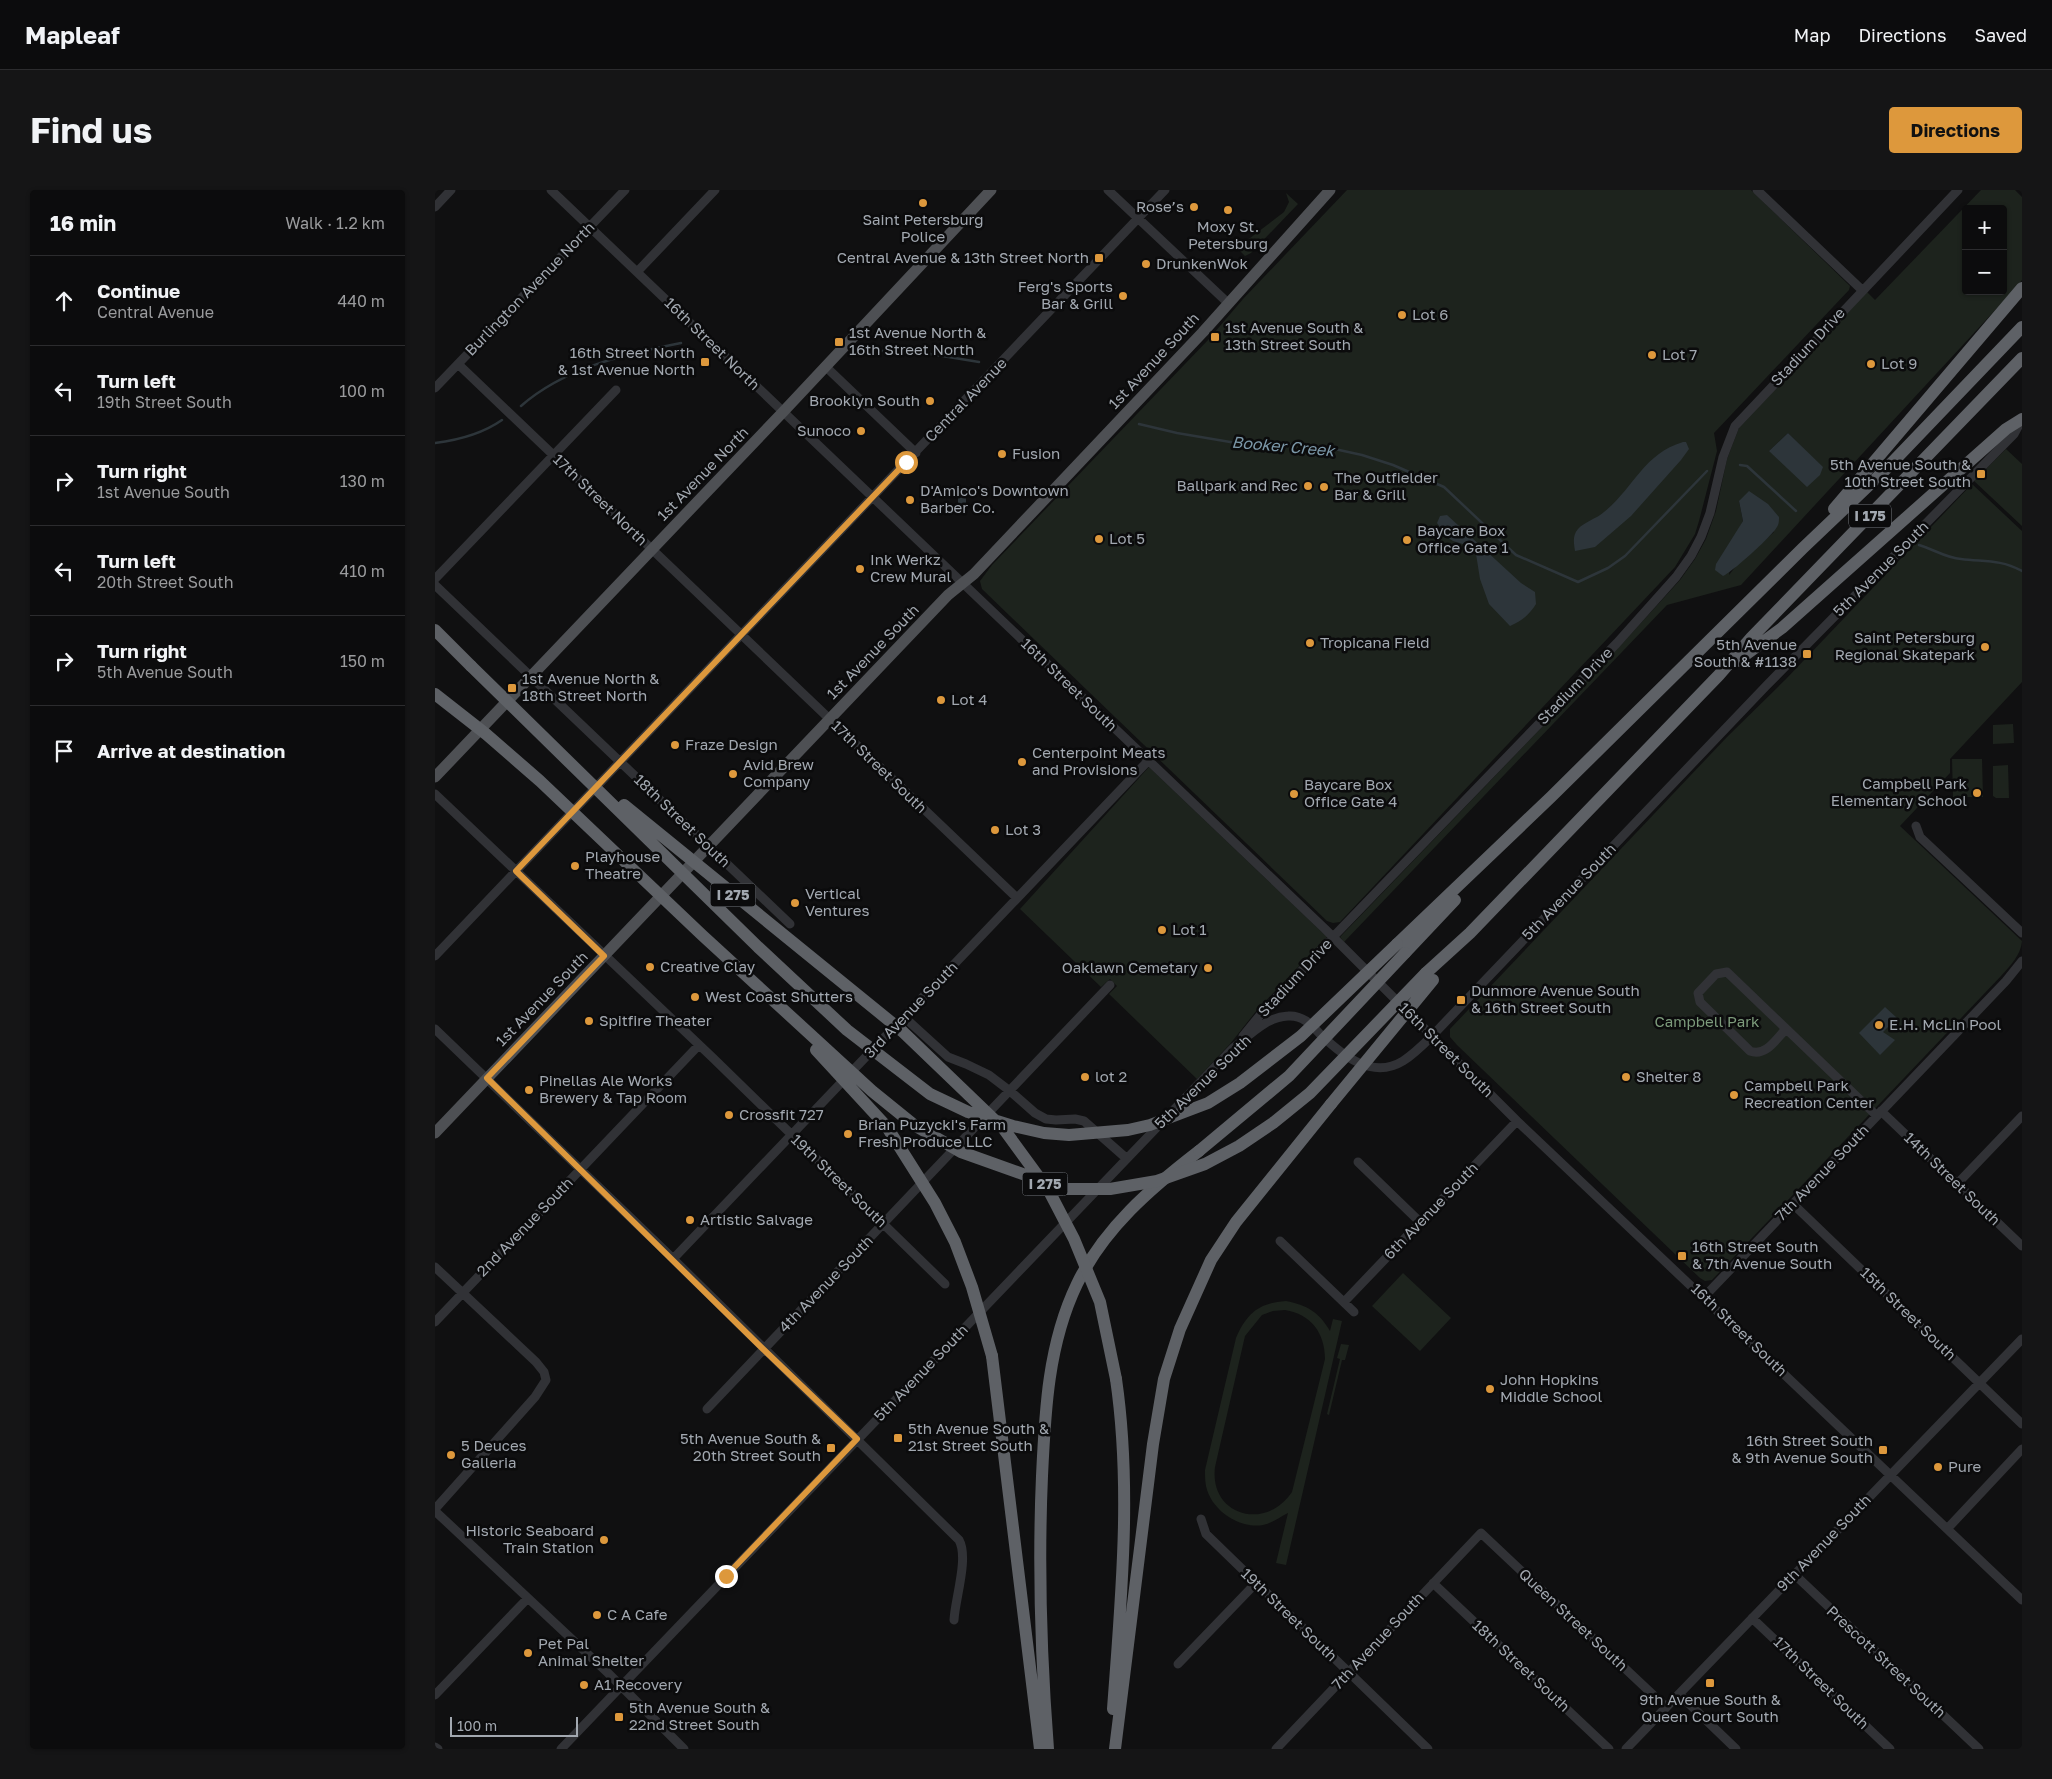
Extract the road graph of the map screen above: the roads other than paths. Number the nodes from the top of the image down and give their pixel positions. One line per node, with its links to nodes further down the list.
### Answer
1 (451, 190): 11 (street)
2 (551, 190): 13 (street, 16th Street North)
3 (625, 190): 13 (street, Burlington Avenue North)
4 (715, 190): 14 (street)
5 (991, 190): 21 (main road, 1st Avenue North)
6 (1108, 190): 12 (street)
7 (1165, 190): 12 (street, Central Avenue)
8 (1330, 190): 17 (main road, 1st Avenue South)
9 (1757, 190): 16 (street)
10 (1958, 190): 16 (street)
11 (435, 206)
12 (1137, 218): 17 (street); 26 (street, Central Avenue)
13 (589, 227): 14 (street, 16th Street North); 20 (street, Burlington Avenue North)
14 (637, 272): 24 (street, 16th Street North)
15 (2022, 288): 29 (highway)
16 (1862, 290): 54 (street, Stadium Drive)
17 (1228, 303): 32 (main road, 1st Avenue South)
18 (2022, 327): 29 (highway, I 175)
19 (2022, 358): 38 (highway, I 175)
20 (458, 364): 22 (street, Burlington Avenue North); 27 (street, 17th Street North)
21 (825, 366): 24 (main road, 1st Avenue North); 26 (street)
22 (435, 388)
23 (616, 390): 27 (street)
24 (783, 412): 28 (street, 16th Street North); 30 (main road, 1st Avenue North)
25 (2022, 419): 38 (highway); 64 (street, 5th Avenue South)
26 (916, 453): 28 (street, Central Avenue)
27 (553, 456): 30 (street, 17th Street North); 31 (street)
28 (873, 497): 32 (street, 16th Street South); 35 (street, Central Avenue)
29 (1803, 548): 55 (highway, I 175)
30 (652, 550): 35 (street, 17th Street North); 39 (main road, 1st Avenue North)
31 (435, 580)
32 (962, 583): 41 (main road, 1st Avenue South); 43 (street, 16th Street South)
33 (435, 585): 39 (street, 18th Street South)
34 (435, 630): 37 (highway)
35 (741, 635): 41 (street, 17th Street South); 44 (street, Central Avenue)
36 (435, 637): 37 (highway, I 275)
37 (471, 666): 42 (highway, I 275, bridge)
38 (1719, 675): 59 (highway, I 175)
39 (531, 676): 44 (street, 18th Street South); 45 (main road, 1st Avenue North)
40 (435, 694): 53 (highway, bridge)
41 (830, 720): 48 (main road, 1st Avenue South); 50 (street, 17th Street South)
42 (565, 758): 55 (highway, bridge); 120 (highway, I 275, bridge)
43 (1148, 761): 50 (street, 3rd Avenue South); 54 (street, 16th Street South)
44 (620, 762): 48 (street, 18th Street South); 49 (street, Central Avenue)
45 (435, 777)
46 (435, 794): 49 (street, 19th Street South)
47 (1916, 826): 52 (street)
48 (709, 846): 51 (street, 18th Street South); 57 (main road, 1st Avenue South)
49 (516, 871): 56 (street, Central Avenue); 57 (street, 19th Street South)
50 (1017, 898): 61 (street, 3rd Avenue South)
51 (790, 924)
52 (2022, 933)
53 (702, 935): 59 (highway, bridge); 118 (highway, bridge)
54 (1333, 937): 64 (street, 16th Street South); 66 (street, Stadium Drive)
55 (1401, 949): 119 (highway, bridge)
56 (435, 956)
57 (604, 956): 65 (street, 19th Street South); 67 (main road, 1st Avenue South)
58 (2022, 961): 69 (street, 7th Avenue South)
59 (1430, 976): 121 (highway, bridge)
60 (1110, 985): 68 (street, 4th Avenue South)
61 (904, 1017): 68 (street); 73 (street, 3rd Avenue South)
62 (435, 1029): 67 (street)
63 (1786, 1029): 63 (street, 14th Street South); 69 (street, 14th Street South)
64 (1432, 1036): 66 (street, 5th Avenue South); 71 (street, 16th Street South)
65 (698, 1046): 73 (street, 19th Street South); 76 (street, 2nd Avenue South)
66 (1233, 1048): 74 (street, 5th Avenue South)
67 (487, 1078): 72 (main road, 1st Avenue South); 76 (street)
68 (1010, 1091): 74 (street); 80 (street, 4th Avenue South)
69 (1879, 1114): 77 (street, 14th Street South); 78 (street, 7th Avenue South)
70 (2022, 1116): 77 (street)
71 (1517, 1121): 79 (street, 6th Avenue South); 87 (street, 16th Street South)
72 (435, 1133)
73 (791, 1135): 80 (street, 19th Street South); 83 (street, 3rd Avenue South)
74 (1126, 1158): 96 (street, 5th Avenue South)
75 (1358, 1162): 79 (street)
76 (580, 1169): 83 (street); 86 (street, 2nd Avenue South)
77 (1957, 1184): 82 (street, 14th Street South)
78 (1793, 1204): 87 (street, 7th Avenue South); 93 (street, 15th Street South)
79 (1421, 1222): 88 (street, 6th Avenue South)
80 (883, 1223): 85 (street, 19th Street South); 92 (street, 4th Avenue South)
81 (1280, 1241): 88 (street)
82 (2022, 1246)
83 (673, 1259): 92 (street)
84 (435, 1267): 86 (street)
85 (945, 1284)
86 (462, 1292): 90 (street, 2nd Avenue South); 99 (street)
87 (1704, 1297): 98 (street, 16th Street South)
88 (1344, 1302): 89 (street)
89 (1354, 1312)
90 (435, 1322)
91 (2022, 1339): 93 (street, 9th Avenue South)
92 (763, 1349): 94 (street, 4th Avenue South); 96 (street)
93 (1980, 1383): 95 (street, 15th Street South); 98 (street, 9th Avenue South)
94 (707, 1409)
95 (2022, 1424)
96 (857, 1439): 109 (street); 112 (street, 5th Avenue South)
97 (2022, 1449): 101 (street)
98 (1890, 1476): 101 (street, 16th Street South); 103 (street, 9th Avenue South)
99 (435, 1510): 106 (street)
100 (1201, 1519): 104 (street, 19th Street South)
101 (1947, 1529): 107 (street, 16th Street South)
102 (1481, 1533): 105 (street, 7th Avenue South); 115 (street, Queen Street South)
103 (1794, 1574): 108 (street, 9th Avenue South); 128 (street, Prescott Street South)
104 (1255, 1583): 110 (street); 111 (street, 19th Street South)
105 (1433, 1583): 111 (street, 7th Avenue South); 124 (street, 18th Street South)
106 (527, 1599): 112 (street); 114 (street)
107 (2022, 1600)
108 (1752, 1618): 113 (street, 9th Avenue South); 127 (street, 17th Street South)
109 (953, 1620)
110 (1178, 1664)
111 (1349, 1673): 122 (street, 7th Avenue South); 123 (street, 19th Street South)
112 (620, 1688): 116 (street, 5th Avenue South); 117 (street)
113 (1679, 1694): 115 (street, 9th Avenue South); 126 (street)
114 (435, 1695)
115 (1666, 1707): 125 (street, 9th Avenue South)
116 (561, 1749)
117 (684, 1749)
118 (1040, 1749)
119 (1048, 1749)
120 (1110, 1749)
121 (1115, 1749)
122 (1276, 1749)
123 (1427, 1749)
124 (1609, 1749)
125 (1626, 1749)
126 (1736, 1749)
127 (1890, 1749)
128 (1979, 1749)

